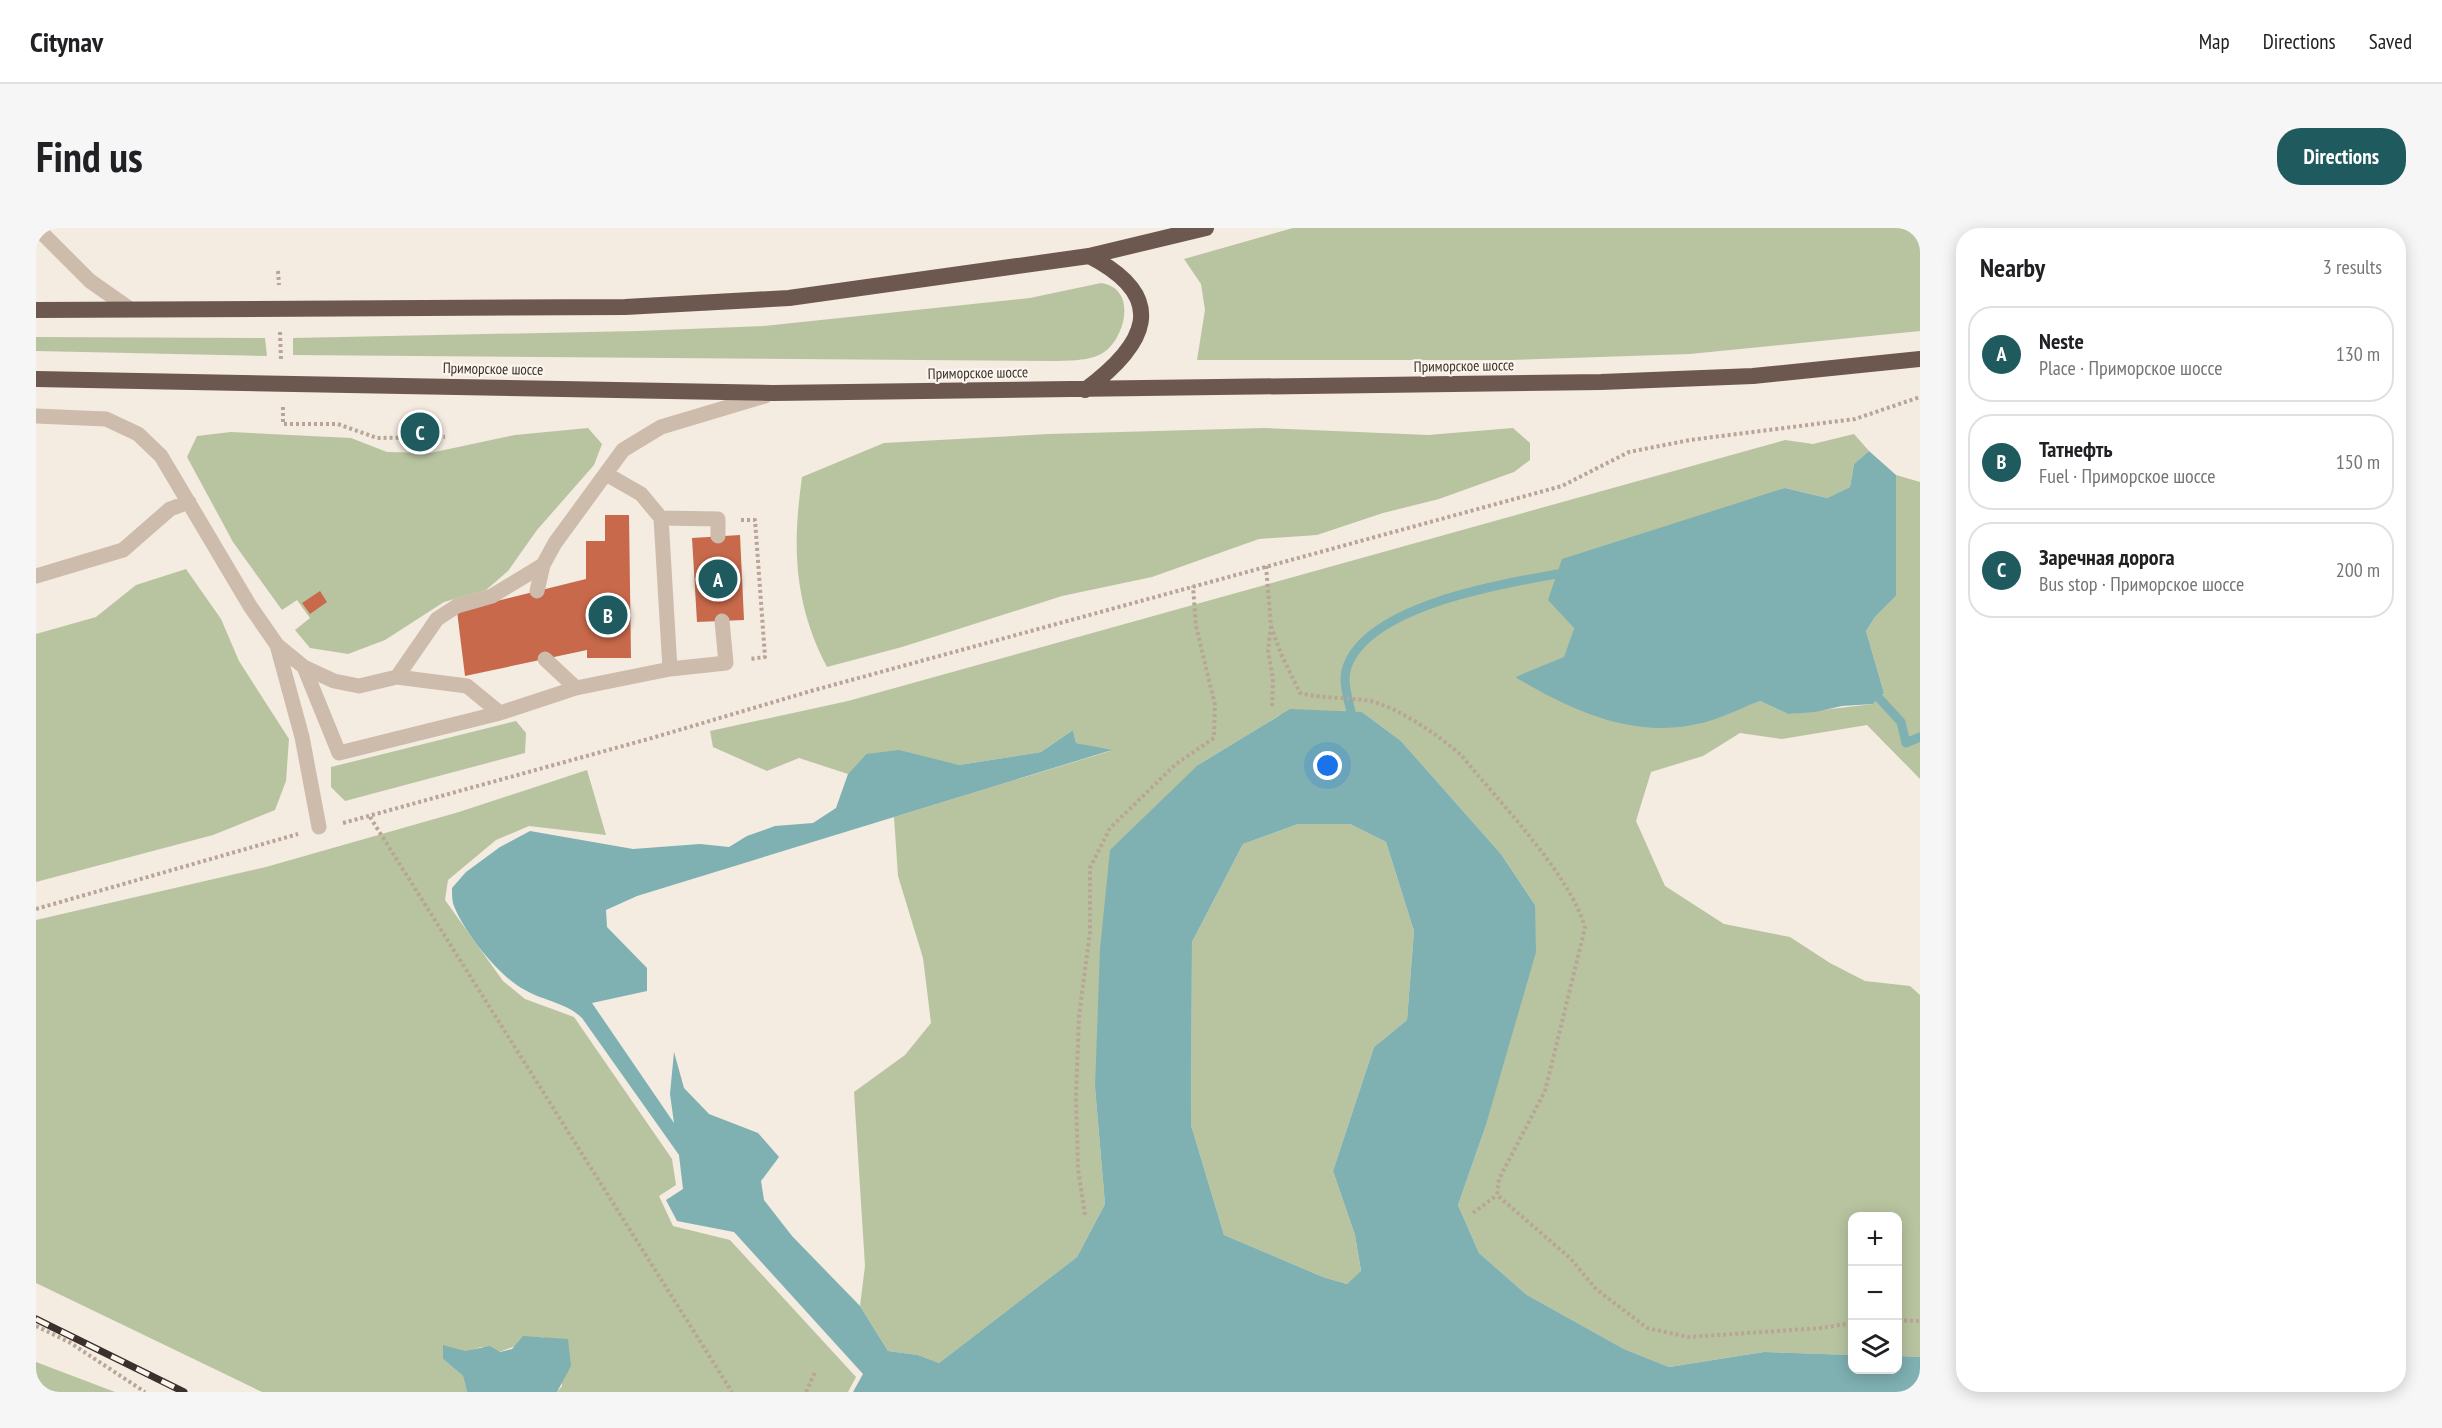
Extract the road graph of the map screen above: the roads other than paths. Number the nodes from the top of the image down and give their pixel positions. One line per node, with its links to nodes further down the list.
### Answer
1 (37, 228): 4 (street)
2 (1206, 228): 3 (highway)
3 (1089, 256): 4 (highway); 8 (highway)
4 (130, 309): 5 (highway)
5 (36, 310)
6 (1920, 359): 8 (highway, Приморское шоссе)
7 (36, 379): 9 (highway, Приморское шоссе)
8 (1085, 390): 9 (highway, Приморское шоссе)
9 (773, 393): 11 (street)
10 (36, 416): 12 (street)
11 (606, 474): 13 (street); 15 (street)
12 (189, 502): 16 (street); 19 (street)
13 (661, 518): 14 (street); 22 (street)
14 (718, 536)
15 (543, 565): 17 (street); 23 (street)
16 (36, 576)
17 (537, 591)
18 (722, 621): 22 (street)
19 (277, 645): 21 (street); 26 (street)
20 (545, 659): 24 (street)
21 (304, 667): 23 (street); 25 (street)
22 (670, 669): 24 (street)
23 (397, 677): 25 (street)
24 (576, 688): 25 (street)
25 (500, 713)
26 (319, 827)

